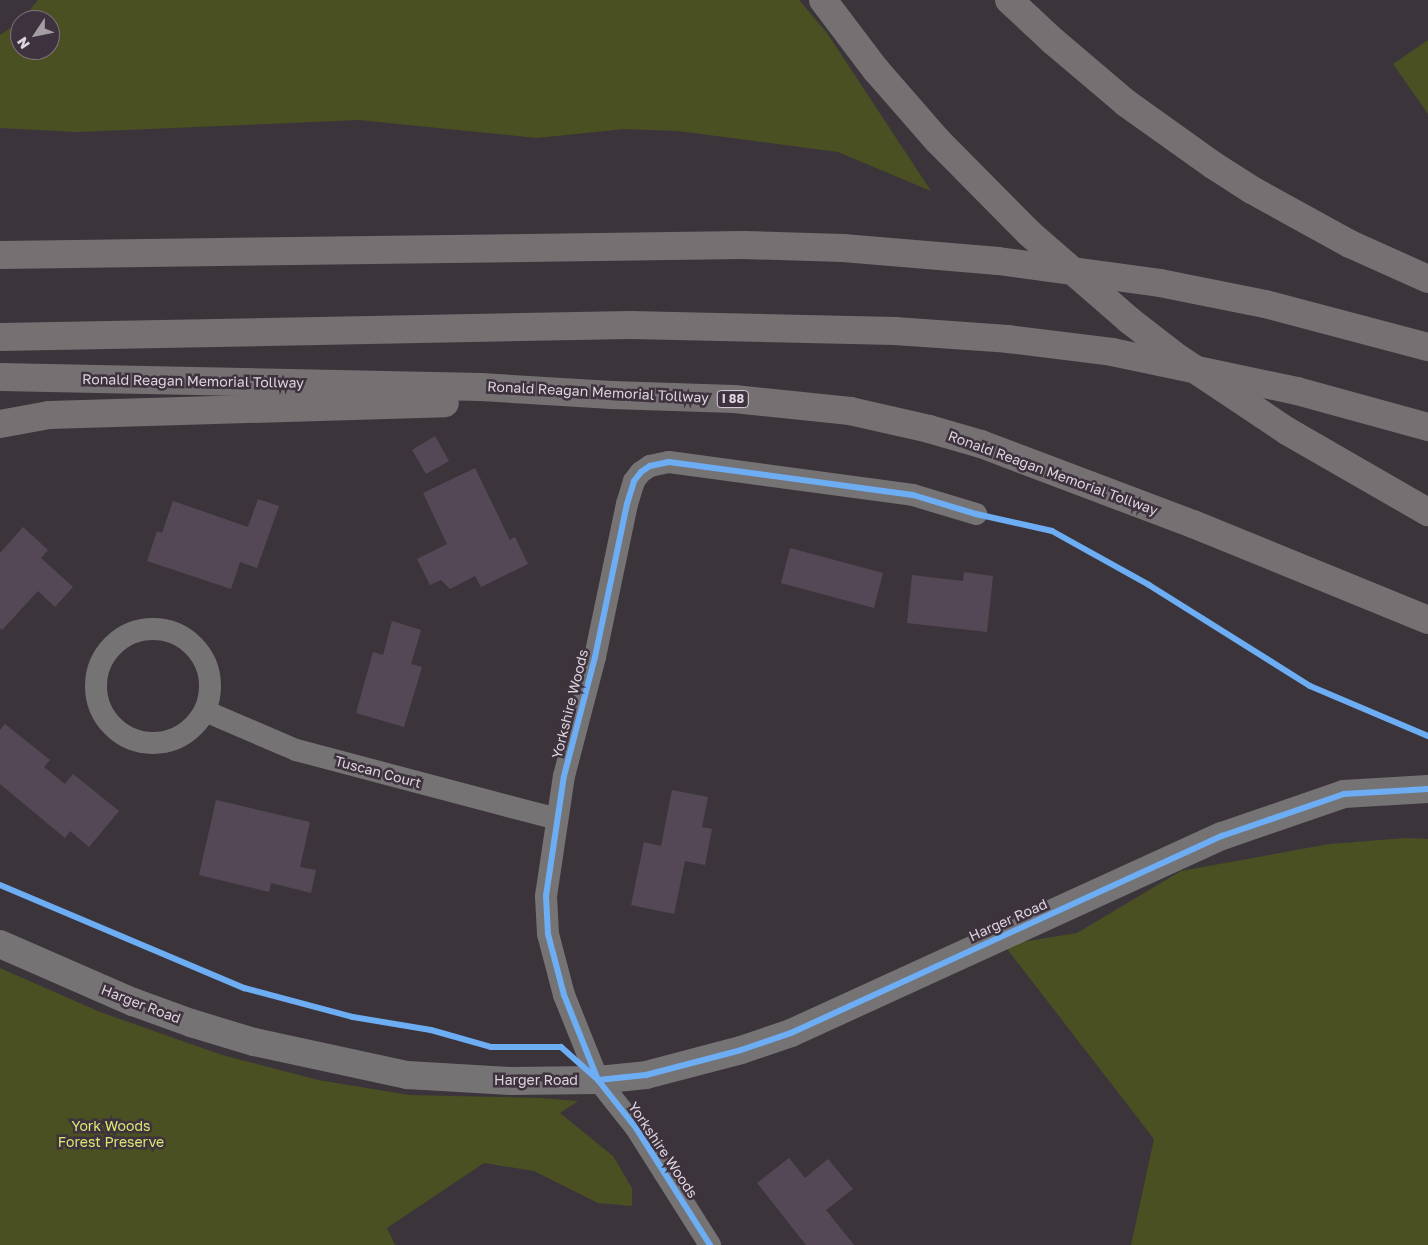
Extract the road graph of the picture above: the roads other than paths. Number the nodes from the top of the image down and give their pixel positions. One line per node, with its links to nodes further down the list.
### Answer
1 (823, 0): 11 (highway, bridge)
2 (1009, 0): 4 (highway)
3 (0, 255): 6 (highway)
4 (1428, 279)
5 (0, 337): 10 (highway)
6 (1428, 347)
7 (0, 376): 8 (highway, Ronald Reagan Memorial Tollway / I 88)
8 (612, 395): 9 (highway); 13 (highway, Ronald Reagan Memorial Tollway / I 88)
9 (0, 424)
10 (1428, 427)
11 (1428, 512)
12 (976, 514): 16 (street, Yorkshire Woods)
13 (1428, 620)
14 (205, 711): 14 (street); 16 (street, Tuscan Court)
15 (1428, 788): 18 (street, Harger Road)
16 (557, 819): 18 (street, Yorkshire Woods)
17 (0, 944): 18 (street, Harger Road)
18 (598, 1080): 19 (street, Yorkshire Woods)
19 (710, 1245)

